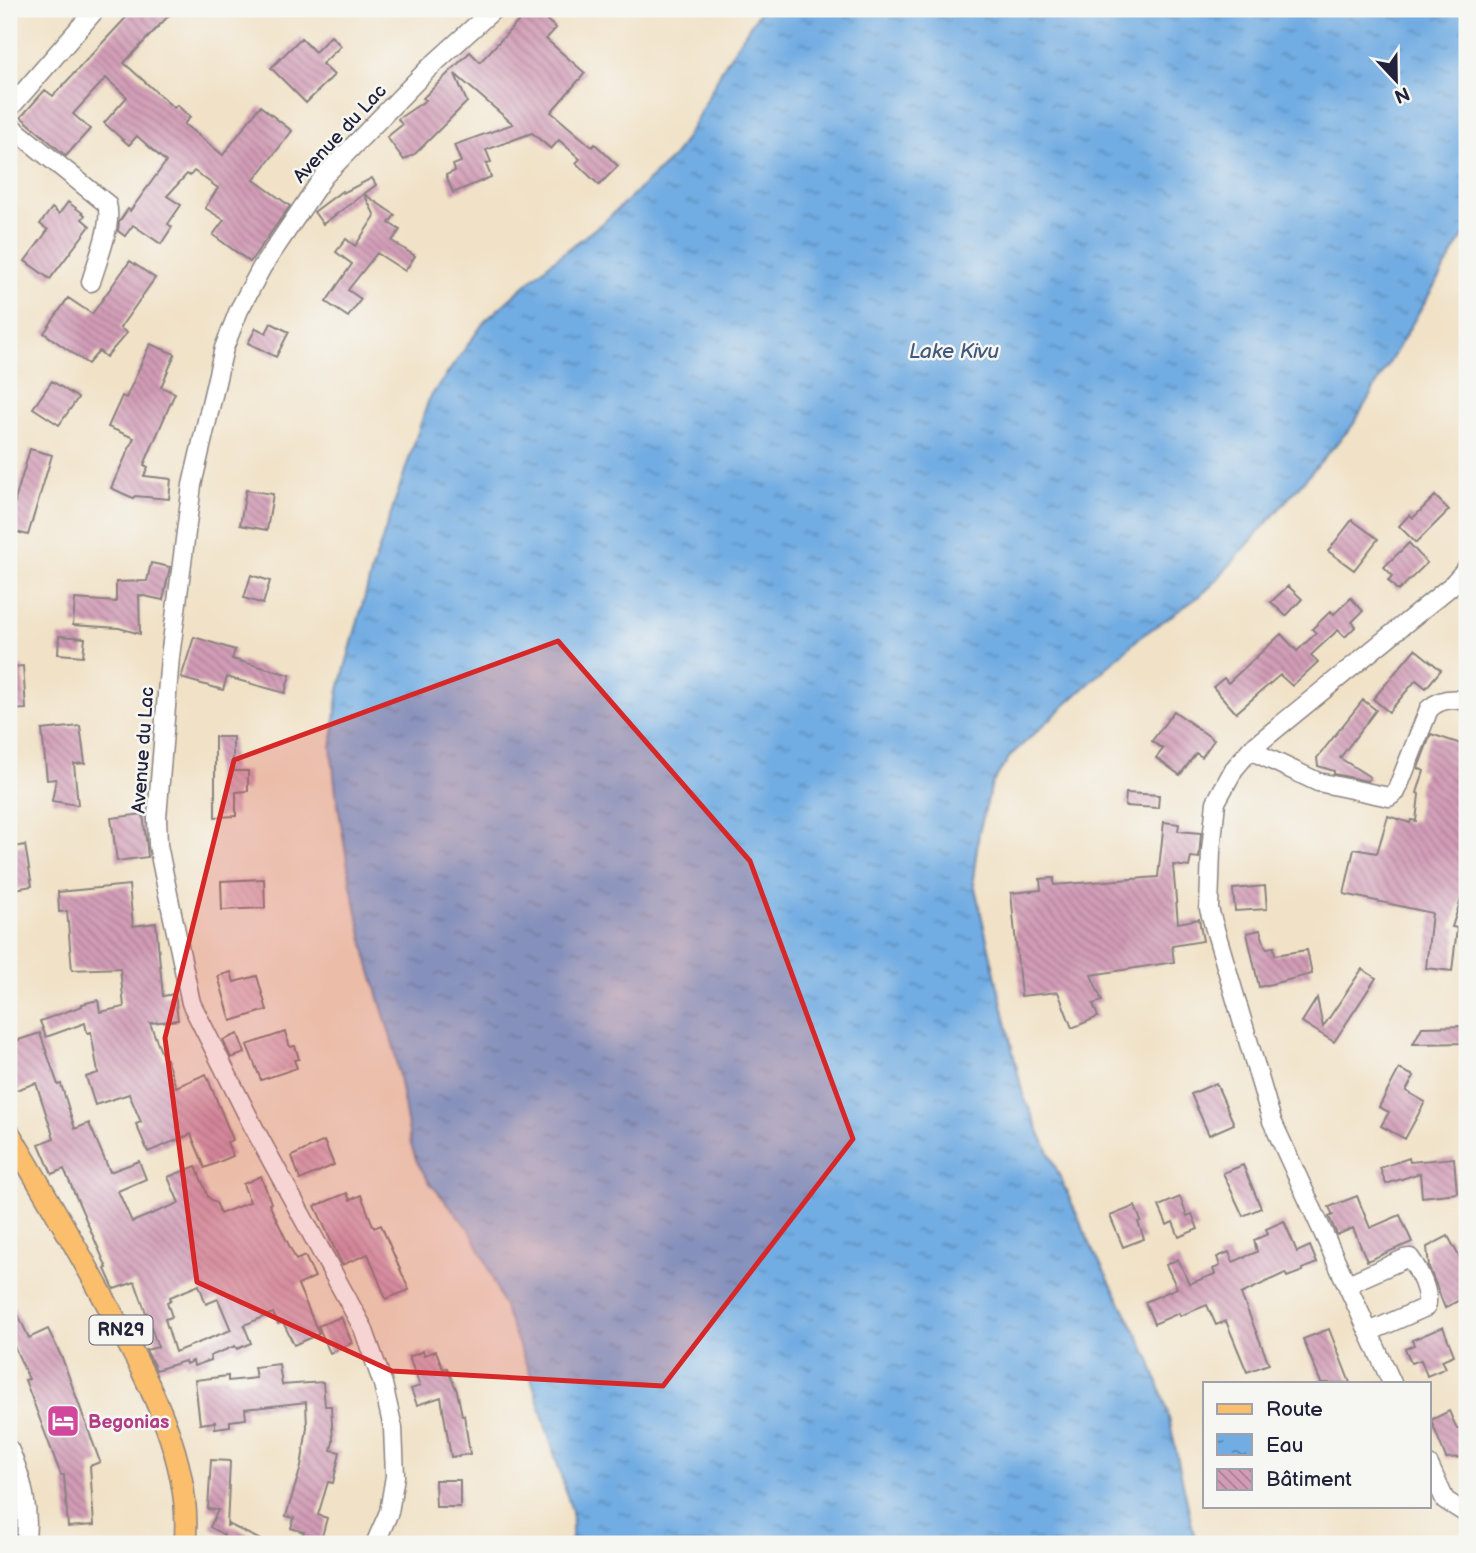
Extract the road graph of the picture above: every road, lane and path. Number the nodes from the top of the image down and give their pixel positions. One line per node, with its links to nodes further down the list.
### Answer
1 (96, 9): 3 (street)
2 (494, 9): 18 (street, Avenue du Lac)
3 (9, 109)
4 (9, 125): 5 (street)
5 (90, 282)
6 (1467, 568): 8 (street)
7 (1467, 702): 8 (street)
8 (1250, 750): 10 (street)
9 (9, 1133): 17 (main road, RN29)
10 (1348, 1284): 11 (street); 11 (street)
11 (1369, 1332): 12 (street)
12 (1392, 1382)
13 (9, 1449): 16 (street)
14 (1430, 1467): 15 (street)
15 (1467, 1514)
16 (24, 1544)
17 (185, 1544)
18 (376, 1544)

